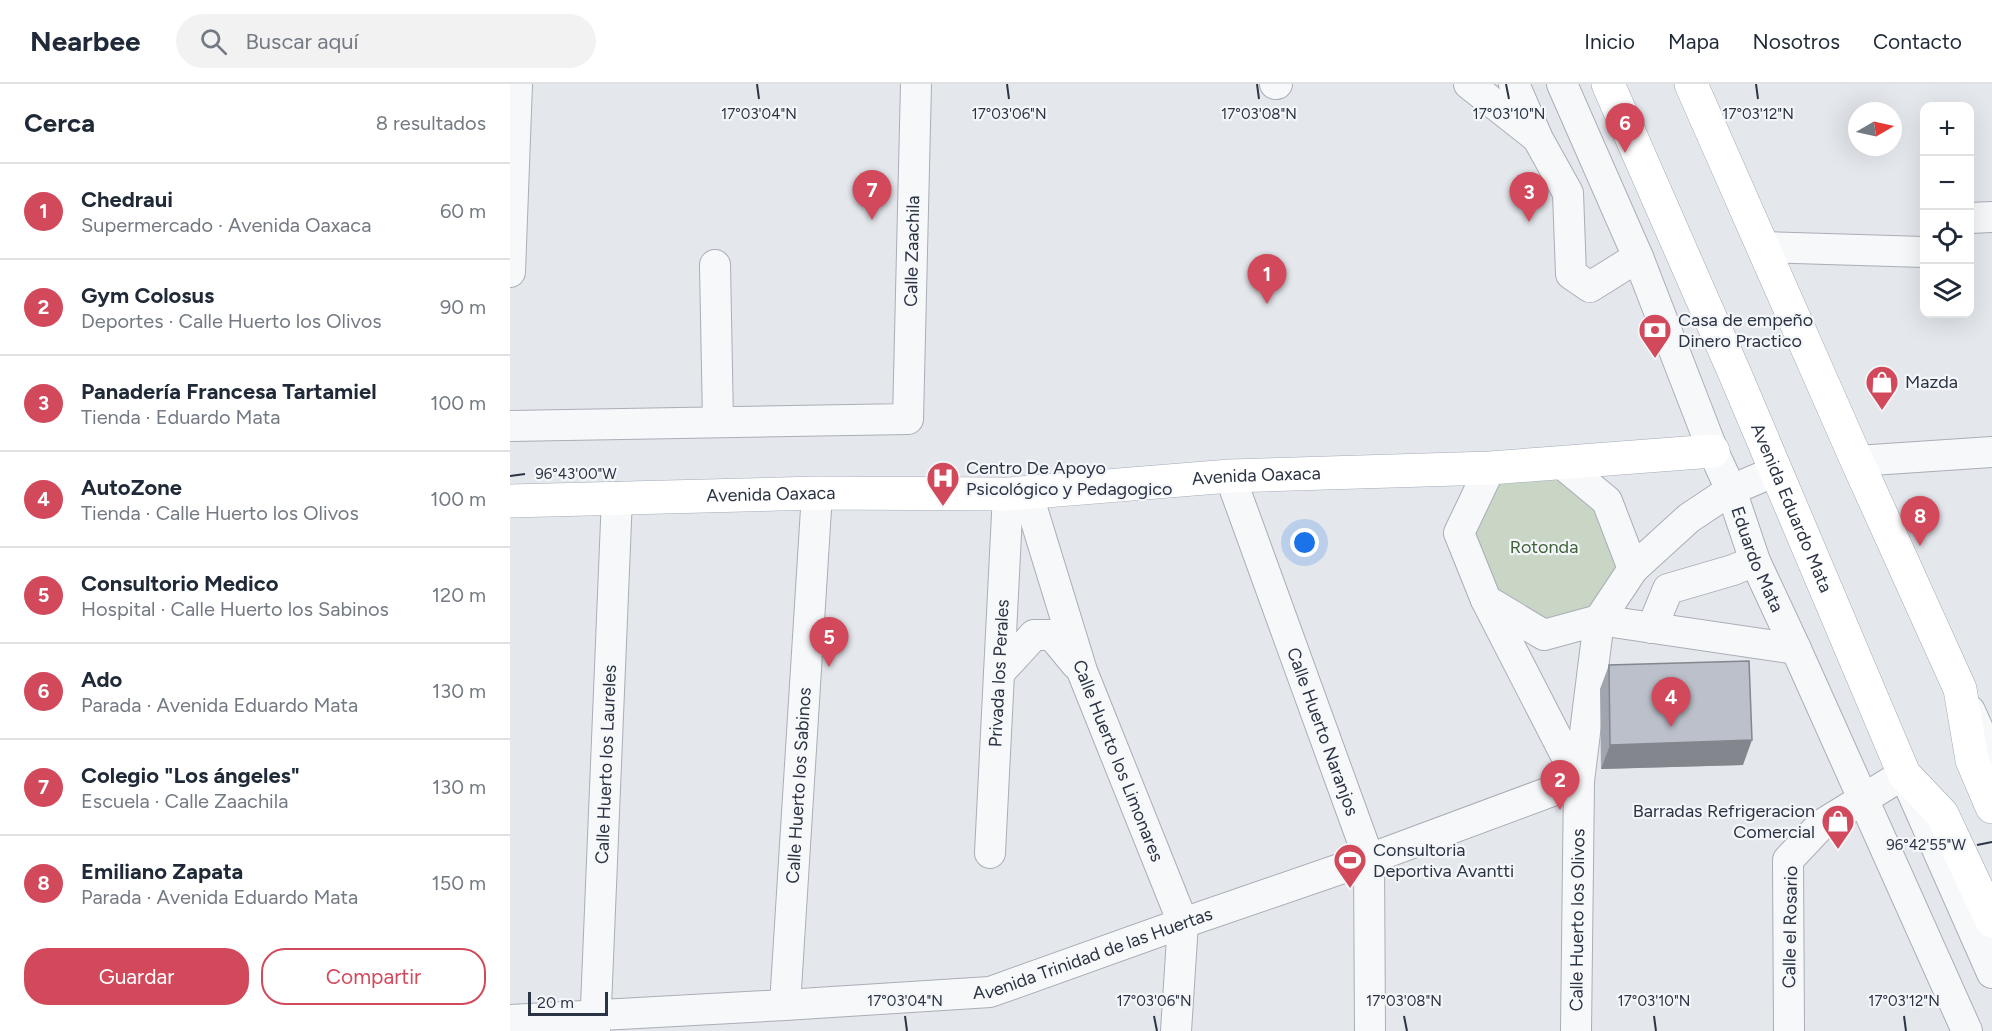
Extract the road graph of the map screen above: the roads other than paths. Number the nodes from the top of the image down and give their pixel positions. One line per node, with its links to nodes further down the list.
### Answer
1 (517, 84): 17 (street)
2 (916, 84): 18 (street, Calle Zaachila)
3 (1469, 84): 8 (street)
4 (1514, 84): 8 (street)
5 (1562, 84): 9 (street, Eduardo Mata)
6 (1608, 84): 25 (main road, Avenida Eduardo Mata)
7 (1691, 84): 13 (main road)
8 (1538, 139): 10 (street)
9 (1602, 178): 10 (street); 15 (street, Eduardo Mata)
10 (1568, 193): 15 (street)
11 (1992, 217): 12 (street)
12 (1974, 218)
13 (1763, 247): 14 (street); 22 (main road)
14 (1920, 252)
15 (1638, 257): 20 (street, Eduardo Mata)
16 (715, 265): 18 (street)
17 (510, 272)
18 (718, 422): 19 (street)
19 (510, 426)
20 (1713, 451): 23 (main road, Avenida Oaxaca); 27 (street, Eduardo Mata)
21 (1992, 452): 22 (street)
22 (1857, 461): 40 (main road)
23 (1560, 462): 24 (main road, Avenida Oaxaca); 33 (street)
24 (1490, 468): 26 (main road, Avenida Oaxaca); 34 (street)
25 (1776, 471): 27 (street, Calle Huerto los Olivos); 42 (main road, Avenida Eduardo Mata)
26 (1230, 476): 29 (main road, Avenida Oaxaca); 47 (street, Calle Huerto Naranjos)
27 (1731, 490): 32 (street, Eduardo Mata); 33 (street, Calle Huerto los Olivos)
28 (817, 493): 29 (main road, Avenida Oaxaca); 30 (main road, Avenida Oaxaca); 51 (street, Calle Huerto los Sabinos)
29 (1017, 493): 38 (street, Calle Huerto los Limonares); 39 (street, Privada los Perales)
30 (617, 497): 31 (main road, Avenida Oaxaca); 53 (street, Calle Huerto los Laureles)
31 (510, 501)
32 (1755, 561): 36 (street); 37 (street, Eduardo Mata)
33 (1633, 569): 35 (street, Calle Huerto los Olivos)
34 (1486, 600): 35 (street); 43 (street)
35 (1599, 620): 36 (street); 43 (street, Calle Huerto los Olivos)
36 (1652, 628): 37 (street)
37 (1796, 649): 44 (street, Eduardo Mata)
38 (1082, 671): 39 (street); 49 (street, Calle Huerto los Limonares)
39 (999, 673): 46 (street, Privada los Perales)
40 (1960, 689): 41 (street); 45 (main road)
41 (1992, 760)
42 (1904, 774): 44 (street, Calle el Rosario); 48 (main road, Avenida Eduardo Mata); 50 (street)
43 (1580, 781): 47 (street, Avenida Trinidad de las Huertas); 56 (street, Calle Huerto los Olivos)
44 (1863, 800): 57 (street, Calle el Rosario); 58 (street, Eduardo Mata)
45 (1992, 807)
46 (990, 853)
47 (1369, 859): 49 (street, Avenida Trinidad de las Huertas); 55 (street, Calle Huerto Naranjos)
48 (1992, 921)
49 (1183, 923): 51 (street, Avenida Trinidad de las Huertas); 54 (street, Calle Huerto los Limonares)
50 (1992, 973)
51 (785, 1005): 53 (street, Avenida Trinidad de las Huertas)
52 (510, 1020): 53 (street, Avenida Trinidad de las Huertas)
53 (595, 1023)
54 (1176, 1031)
55 (1370, 1031)
56 (1576, 1031)
57 (1789, 1031)
58 (1966, 1031)

